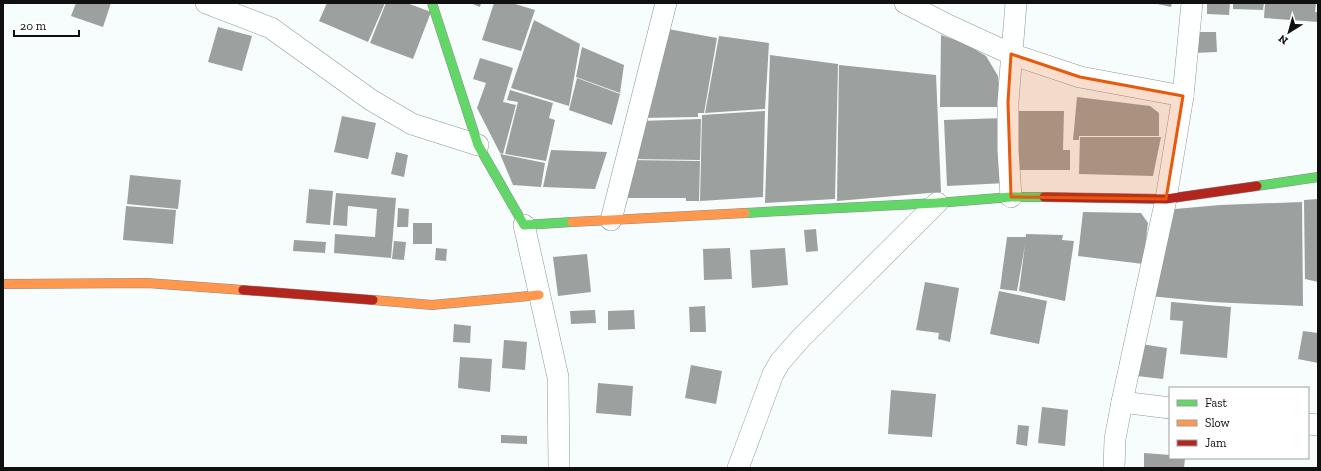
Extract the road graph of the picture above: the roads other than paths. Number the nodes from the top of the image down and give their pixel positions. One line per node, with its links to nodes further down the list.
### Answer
1 (206, 3): 9 (street)
2 (432, 3): 9 (street)
3 (666, 3): 14 (street)
4 (905, 3): 7 (street)
5 (1016, 3): 7 (street)
6 (1192, 3): 8 (street)
7 (1011, 54): 8 (street); 11 (street)
8 (1183, 96): 12 (street)
9 (478, 145): 15 (street)
10 (1318, 177): 12 (street)
11 (1011, 197): 12 (street); 13 (street)
12 (1166, 199): 18 (street)
13 (938, 203): 14 (street); 21 (street)
14 (610, 220): 15 (street)
15 (524, 225): 17 (street)
16 (3, 284): 17 (street)
17 (538, 295): 20 (street)
18 (1122, 402): 19 (street); 22 (street)
19 (1169, 408)
20 (560, 468)
21 (738, 468)
22 (1114, 468)

